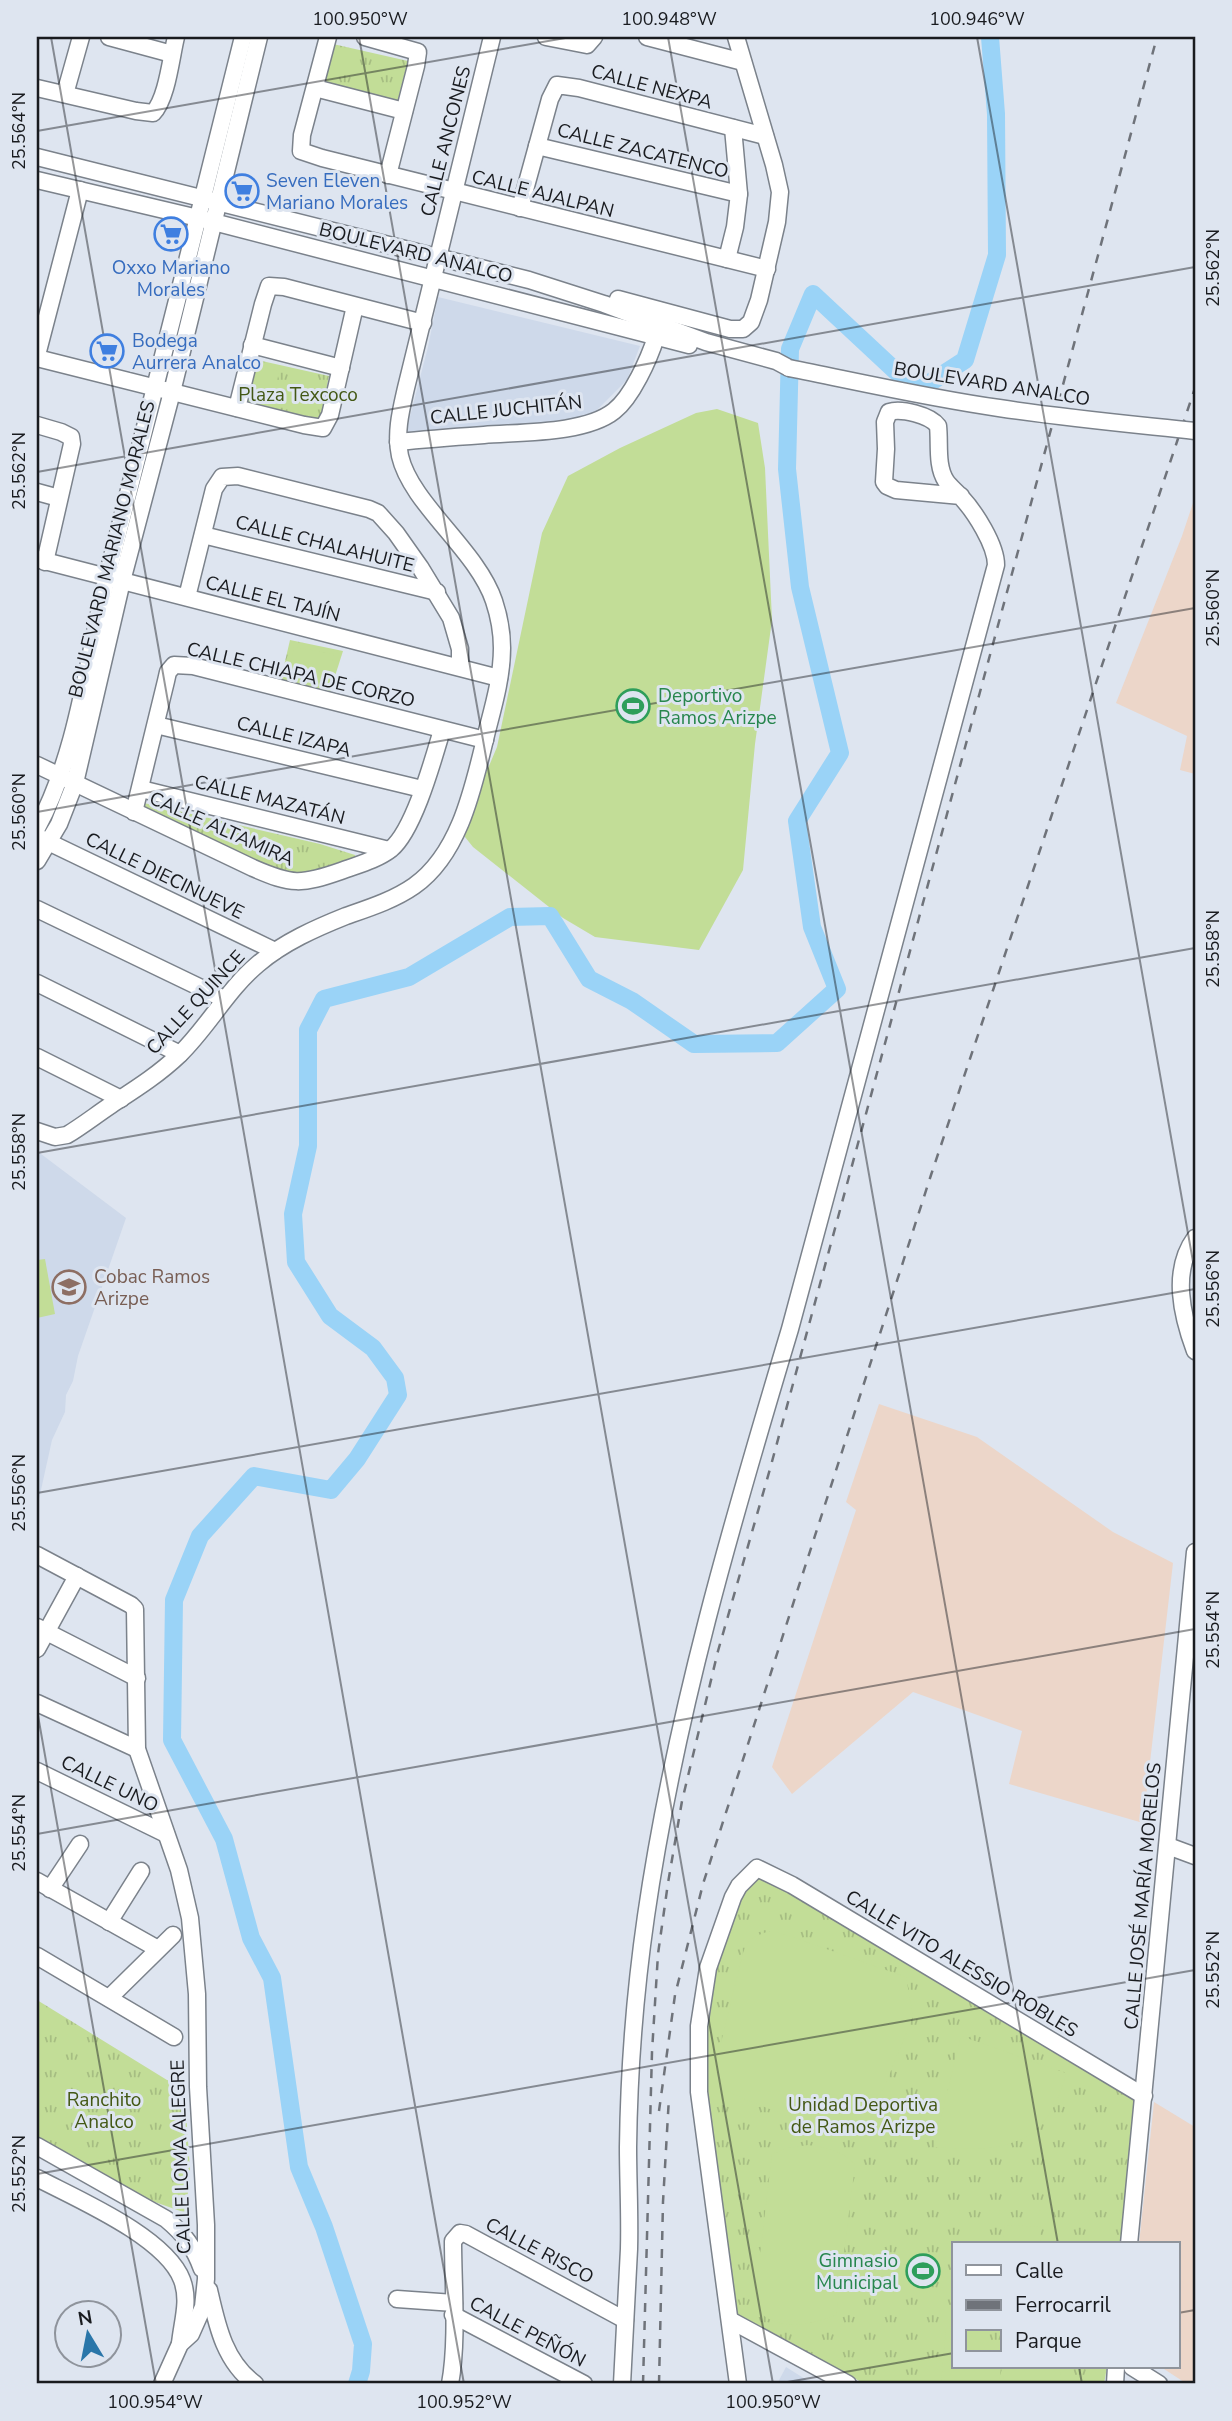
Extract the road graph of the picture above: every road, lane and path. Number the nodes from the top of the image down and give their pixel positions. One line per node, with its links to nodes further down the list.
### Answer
1 (81, 37): 17 (street)
2 (109, 37): 13 (street)
3 (176, 37): 13 (street)
4 (243, 37): 28 (street, BOULEVARD MARIANO MORALES)
5 (259, 37): 28 (street, BOULEVARD MARIANO MORALES)
6 (328, 37): 16 (street, CALLE AJALPAN)
7 (365, 37): 18 (street)
8 (492, 37): 26 (street, CALLE ANCONES)
9 (546, 37): 10 (street)
10 (594, 37)
11 (646, 37): 14 (street)
12 (736, 37): 14 (street)
13 (172, 54): 17 (street)
14 (743, 62): 20 (street)
15 (37, 88): 17 (street)
16 (315, 88): 18 (street); 23 (street, CALLE AJALPAN)
17 (65, 94)
18 (404, 111): 23 (street)
19 (733, 128): 20 (street); 21 (street, CALLE NEXPA); 27 (street, CALLE NEXPA)
20 (765, 136): 34 (street)
21 (537, 146): 27 (street, CALLE ZACATENCO); 29 (street, CALLE NEXPA)
22 (37, 157): 28 (street, BOULEVARD ANALCO)
23 (388, 175): 26 (street, CALLE AJALPAN)
24 (37, 180): 25 (street, BOULEVARD ANALCO)
25 (80, 190): 30 (street, BOULEVARD ANALCO); 41 (street)
26 (455, 192): 29 (street, CALLE AJALPAN); 32 (street, CALLE ANCONES)
27 (739, 194): 33 (street, CALLE NEXPA)
28 (211, 200): 30 (street, BOULEVARD MARIANO MORALES); 31 (street, BOULEVARD MARIANO MORALES); 32 (street, BOULEVARD ANALCO)
29 (520, 208): 33 (street, CALLE AJALPAN)
30 (198, 218): 31 (street, BOULEVARD ANALCO); 44 (street, BOULEVARD MARIANO MORALES)
31 (215, 223): 35 (street, BOULEVARD ANALCO); 45 (street, BOULEVARD MARIANO MORALES)
32 (439, 257): 35 (street, CALLE ANCONES); 36 (street, BOULEVARD ANALCO)
33 (727, 259): 34 (street, CALLE AJALPAN)
34 (767, 269): 36 (street, BOULEVARD ANALCO)
35 (434, 279): 38 (street, CALLE ANCONES); 39 (street, BOULEVARD ANALCO)
36 (554, 287): 42 (street, BOULEVARD ANALCO)
37 (355, 306): 38 (street); 40 (street); 43 (street)
38 (423, 323): 49 (street, CALLE ANCONES)
39 (656, 337): 42 (street, BOULEVARD ANALCO); 49 (street, CALLE JUCHITÁN)
40 (252, 345): 43 (street); 46 (street)
41 (37, 356): 44 (street)
42 (786, 367): 48 (street, BOULEVARD ANALCO, bridge)
43 (341, 368): 46 (street)
44 (155, 388): 45 (street); 55 (street, BOULEVARD MARIANO MORALES)
45 (173, 392): 46 (street); 55 (street, BOULEVARD MARIANO MORALES)
46 (237, 408)
47 (37, 425): 52 (street)
48 (1195, 431)
49 (398, 442): 59 (street, CALLE ANCONES)
50 (37, 492): 52 (street)
51 (961, 496): 51 (street); 111 (street)
52 (60, 498): 54 (street)
53 (203, 535): 56 (street, CALLE CHALAHUITE); 56 (street); 57 (street)
54 (41, 561): 55 (street, CALLE EL TAJÍN)
55 (115, 579): 57 (street, CALLE EL TAJÍN); 64 (street, BOULEVARD MARIANO MORALES)
56 (437, 592): 58 (street)
57 (187, 597): 58 (street, CALLE EL TAJÍN)
58 (460, 667): 59 (street, CALLE EL TAJÍN)
59 (499, 678): 62 (street, CALLE ANCONES)
60 (156, 724): 61 (street, CALLE CHIAPA DE CORZO); 65 (street, CALLE CHIAPA DE CORZO); 66 (street, CALLE IZAPA)
61 (442, 730): 62 (street, CALLE CHIAPA DE CORZO); 66 (street)
62 (485, 740): 73 (street, CALLE ANCONES)
63 (37, 765): 64 (street, CALLE ALTAMIRA)
64 (68, 780): 67 (street, CALLE ALTAMIRA); 68 (street, BOULEVARD MARIANO MORALES); 69 (street, BOULEVARD MARIANO MORALES)
65 (141, 789): 67 (street, CALLE CHIAPA DE CORZO); 70 (street, CALLE MAZATÁN)
66 (422, 789): 70 (street)
67 (134, 812): 70 (street, CALLE ALTAMIRA)
68 (37, 828)
69 (43, 839): 71 (street, BOULEVARD MARIANO MORALES); 73 (street, CALLE DIECINUEVE)
70 (390, 850)
71 (37, 861)
72 (37, 909): 75 (street)
73 (275, 951): 75 (street, CALLE QUINCE)
74 (37, 983): 76 (street)
75 (224, 999): 76 (street, CALLE QUINCE)
76 (180, 1054): 78 (street, CALLE QUINCE)
77 (37, 1057): 78 (street)
78 (121, 1099): 79 (street, CALLE QUINCE)
79 (37, 1131)
80 (1195, 1238): 81 (street)
81 (1195, 1351)
82 (1195, 1552): 85 (street, CALLE JOSÉ MARÍA MORELOS)
83 (37, 1555): 84 (street)
84 (77, 1576): 86 (street); 88 (street, CALLE LOMA ALEGRE)
85 (1193, 1620): 94 (street, CALLE JOSÉ MARÍA MORELOS)
86 (41, 1629): 87 (street); 88 (street)
87 (37, 1649)
88 (137, 1678): 90 (street, CALLE LOMA ALEGRE)
89 (37, 1703): 90 (street)
90 (137, 1749): 92 (street, CALLE LOMA ALEGRE)
91 (37, 1771): 92 (street, CALLE UNO)
92 (166, 1833): 108 (street, CALLE LOMA ALEGRE)
93 (80, 1844): 97 (street)
94 (1168, 1846): 95 (street); 104 (street, CALLE JOSÉ MARÍA MORELOS)
95 (1195, 1856)
96 (141, 1871): 98 (street)
97 (44, 1885): 98 (street)
98 (109, 1922): 100 (street)
99 (173, 1935): 100 (street)
100 (158, 1949): 102 (street)
101 (37, 1956): 102 (street)
102 (108, 1997): 103 (street)
103 (174, 2037)
104 (1144, 2096): 107 (street, CALLE JOSÉ MARÍA MORELOS); 112 (street, CALLE VITO ALESSIO ROBLES)
105 (37, 2146): 108 (street)
106 (37, 2178): 113 (street)
107 (1129, 2242)
108 (206, 2279): 113 (street, CALLE LOMA ALEGRE); 117 (street)
109 (397, 2299): 110 (street)
110 (453, 2309): 111 (street, CALLE RISCO); 118 (street, CALLE RISCO); 119 (street, CALLE PEÑÓN)
111 (625, 2320): 120 (street)
112 (730, 2320): 115 (street); 121 (street)
113 (180, 2344): 116 (street, CALLE LOMA ALEGRE)
114 (1134, 2368): 122 (street)
115 (843, 2383)
116 (162, 2384)
117 (255, 2384)
118 (450, 2384)
119 (584, 2384)
120 (622, 2384)
121 (738, 2384)
122 (1159, 2384)

